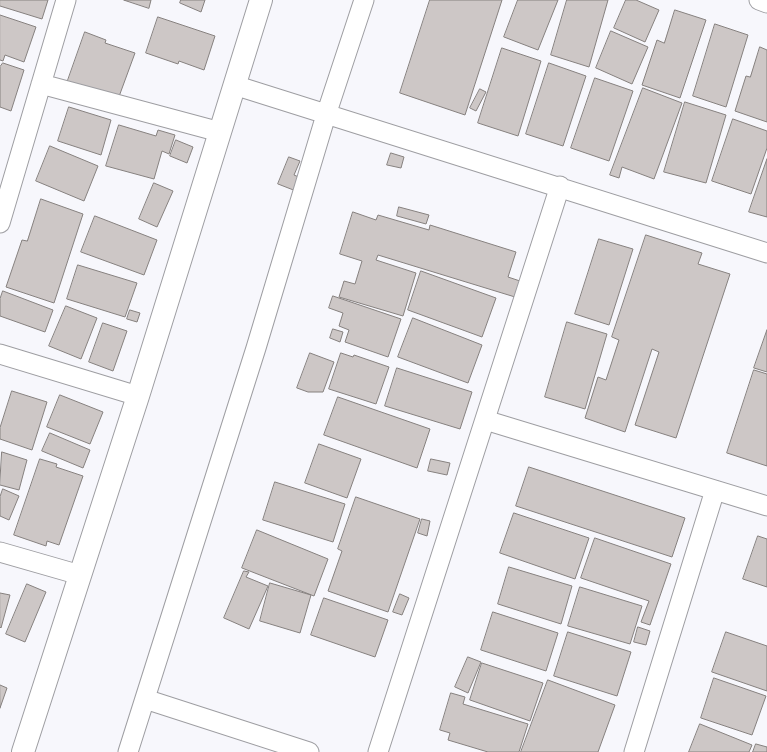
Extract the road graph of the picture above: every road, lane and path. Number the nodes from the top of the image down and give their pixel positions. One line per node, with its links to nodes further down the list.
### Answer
1 (66, 0): 6 (street)
2 (262, 0): 7 (street)
3 (364, 0): 8 (street)
4 (759, 0): 5 (street)
5 (767, 2)
6 (41, 84): 9 (street); 11 (street)
7 (234, 85): 8 (street); 9 (street)
8 (326, 115): 10 (street); 21 (street)
9 (220, 132): 15 (street)
10 (560, 186): 13 (street); 16 (street)
11 (3, 199): 12 (street)
12 (0, 223)
13 (767, 253)
14 (0, 354): 15 (street)
15 (138, 396): 20 (street)
16 (485, 420): 17 (street); 25 (street)
17 (716, 490): 18 (street); 26 (street)
18 (767, 506)
19 (0, 552): 20 (street)
20 (80, 575): 22 (street)
21 (145, 699): 23 (street); 24 (street)
22 (23, 752)
23 (128, 752)
24 (309, 752)
25 (378, 752)
26 (634, 752)

